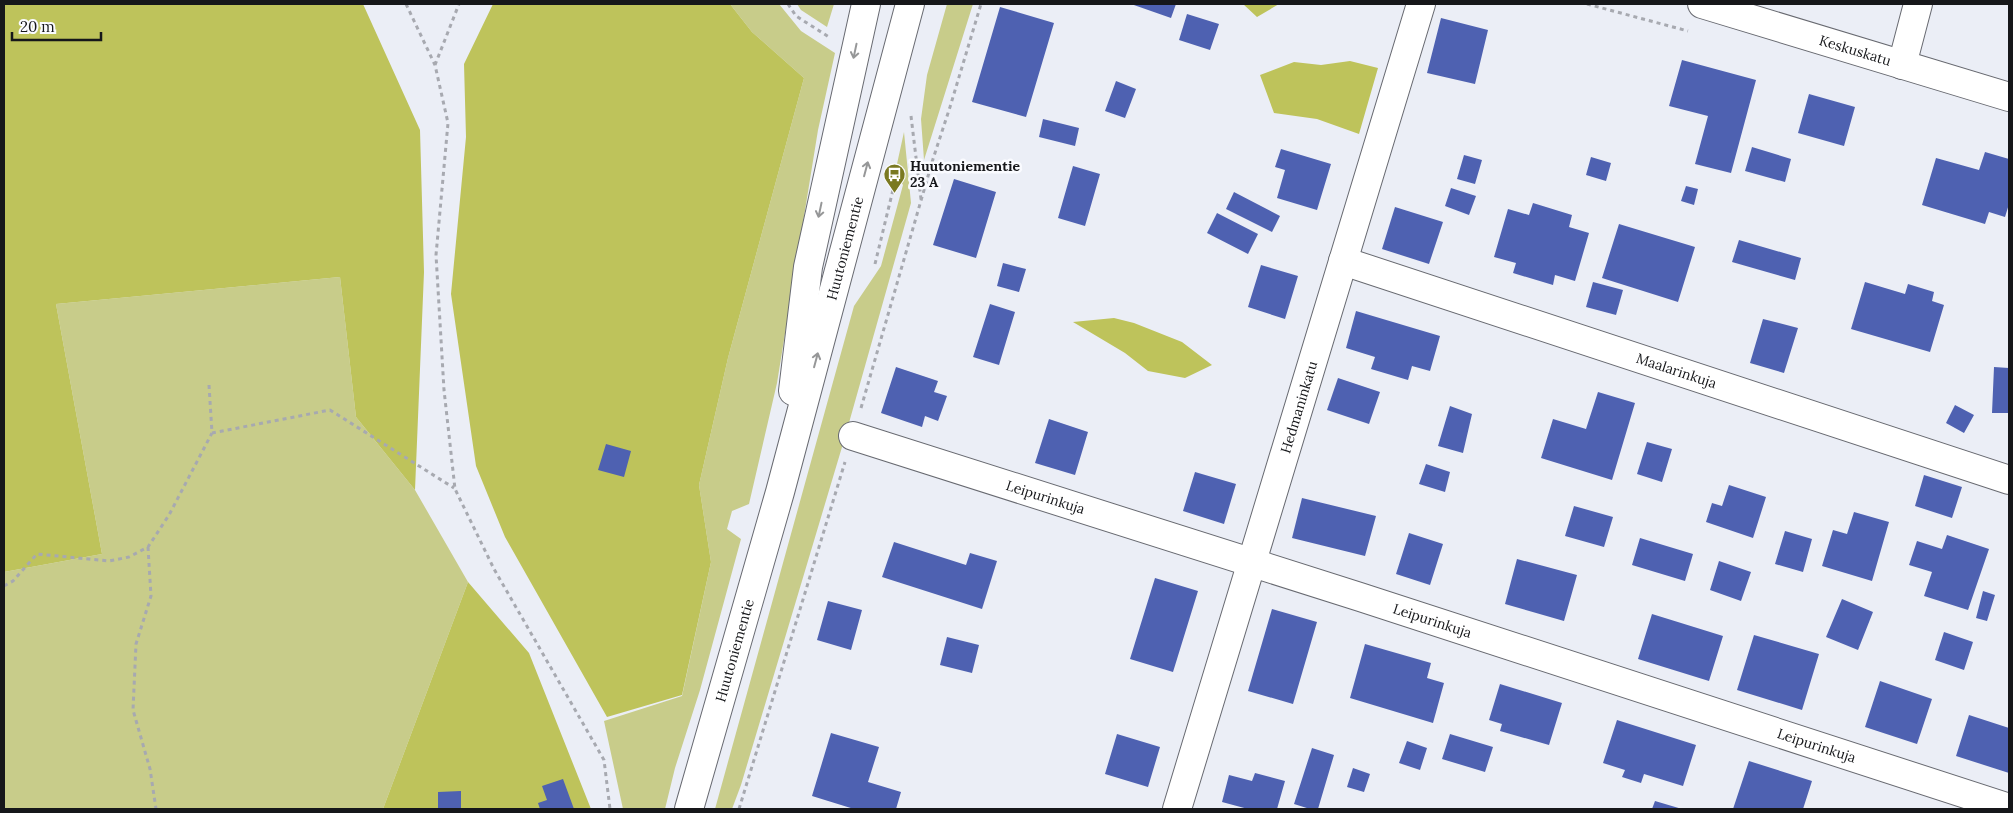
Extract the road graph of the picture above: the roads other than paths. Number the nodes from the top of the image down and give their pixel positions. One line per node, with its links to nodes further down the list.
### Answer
1 (866, 4): 11 (street, Huutoniementie, one-way to 11)
2 (910, 4): 11 (street, Huutoniementie, one-way to 2)
3 (1421, 4): 8 (street, Hedmaninkatu)
4 (1702, 4): 6 (street, Keskuskatu)
5 (1918, 4): 6 (street)
6 (1902, 65): 7 (street, Keskuskatu)
7 (2009, 97)
8 (1343, 261): 10 (street, Maalarinkuja); 12 (street, Hedmaninkatu)
9 (853, 436): 12 (street, Leipurinkuja)
10 (2009, 480)
11 (780, 492): 14 (street, Huutoniementie)
12 (1252, 564): 13 (street, Leipurinkuja); 15 (street, Hedmaninkatu)
13 (2009, 808)
14 (689, 809)
15 (1177, 809)

